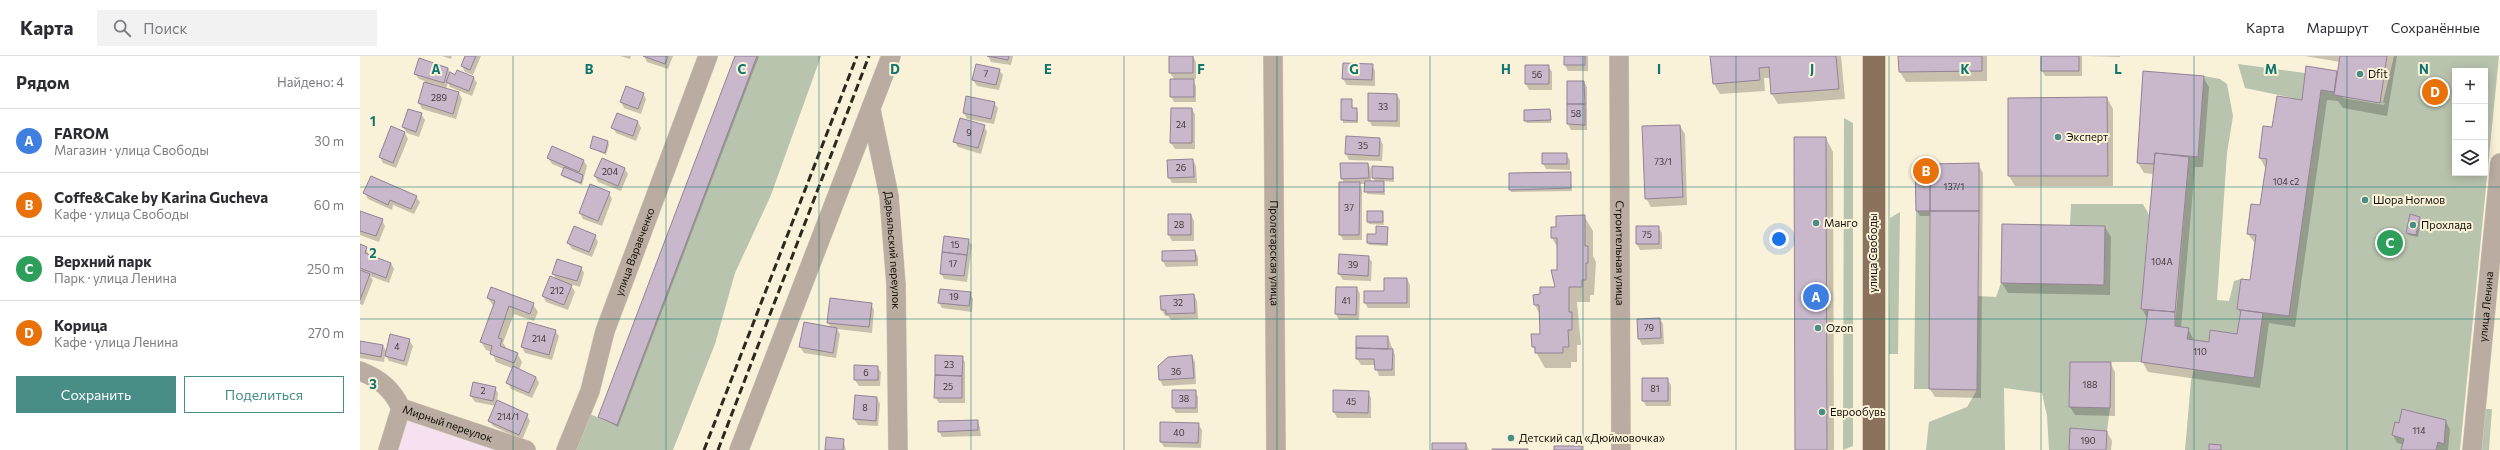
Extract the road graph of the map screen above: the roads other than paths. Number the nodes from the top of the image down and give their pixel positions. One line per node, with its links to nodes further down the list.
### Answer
1 (708, 56): 12 (street, улица Варавченко)
2 (891, 56): 6 (street)
3 (1273, 56): 15 (street, Пролетарская улица)
4 (1619, 56): 16 (street, Строительная улица)
5 (1874, 56): 17 (main road, улица Свободы)
6 (871, 110): 13 (street); 14 (street, Дарьяльский переулок)
7 (2500, 163): 18 (street, улица Ленина)
8 (360, 371): 9 (street, Мирный переулок)
9 (401, 408): 10 (street); 11 (street, Мирный переулок)
10 (388, 450)
11 (526, 450)
12 (566, 450)
13 (739, 450)
14 (898, 450)
15 (1276, 450)
16 (1621, 450)
17 (1874, 450)
18 (2472, 450)

